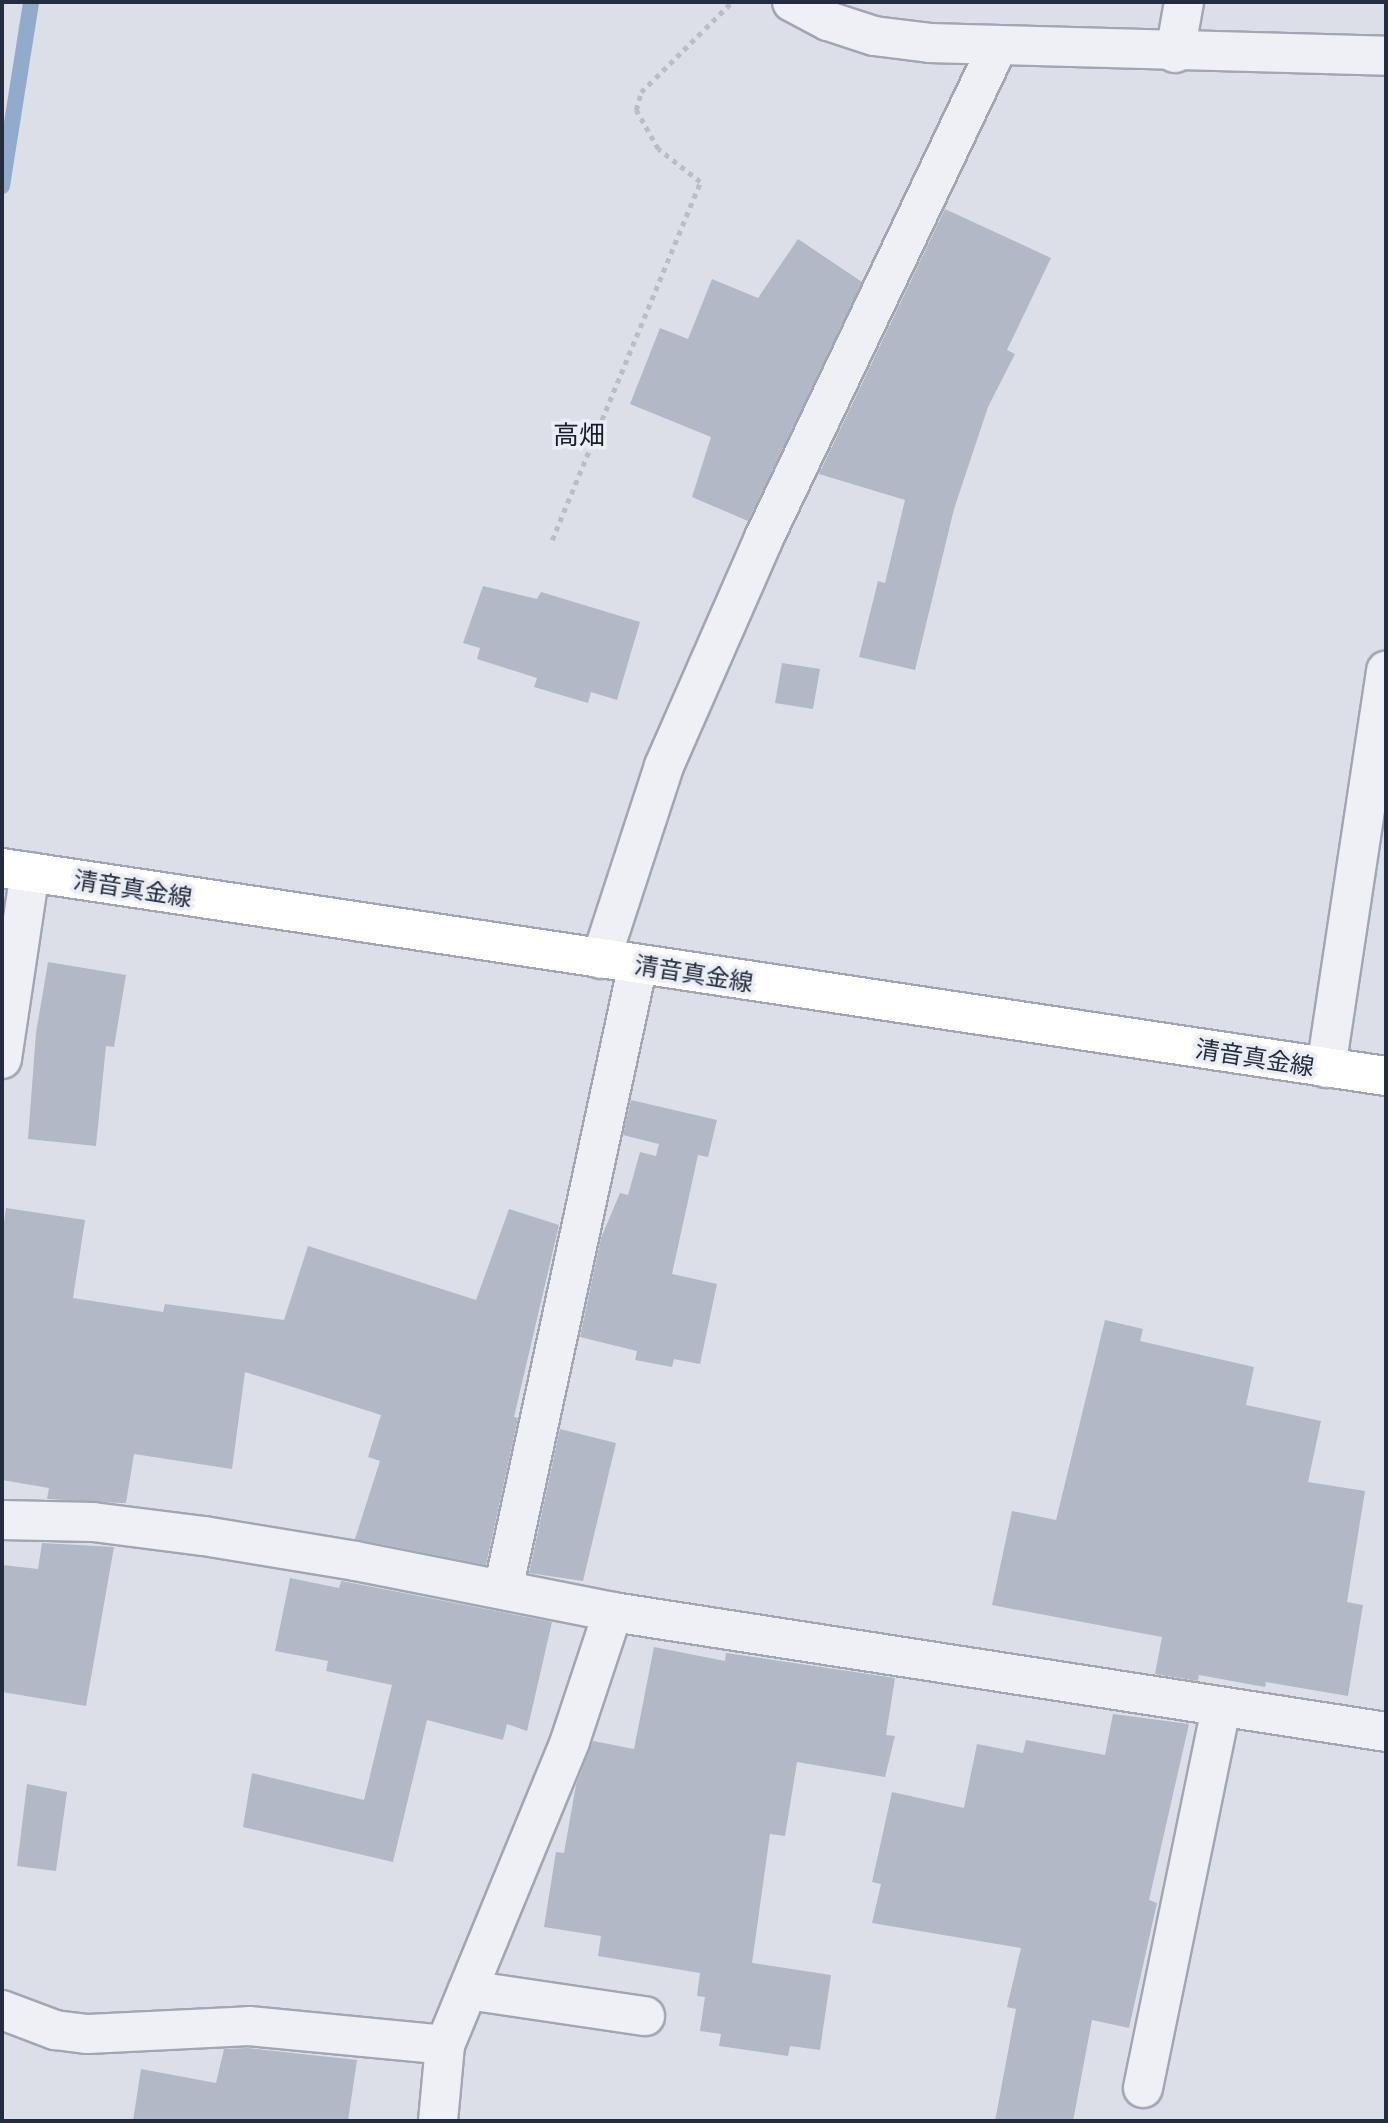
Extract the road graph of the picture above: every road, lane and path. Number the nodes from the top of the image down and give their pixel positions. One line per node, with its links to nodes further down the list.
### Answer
1 (732, 2): 7 (path)
2 (792, 2): 4 (street)
3 (1184, 2): 5 (street)
4 (997, 48): 5 (street); 10 (street)
5 (1175, 52): 6 (street)
6 (1386, 56)
7 (552, 540)
8 (1386, 670): 13 (street)
9 (16, 870): 10 (main road, 清音真金線); 12 (street)
10 (601, 959): 11 (main road, 清音真金線)
11 (638, 964): 13 (main road, 清音真金線); 16 (street)
12 (2, 1059)
13 (1326, 1068): 14 (main road, 清音真金線)
14 (1386, 1076)
15 (2, 1520): 16 (street)
16 (503, 1590): 17 (street)
17 (613, 1612): 18 (street); 20 (street)
18 (1221, 1707): 19 (street); 24 (street)
19 (1386, 1732)
20 (468, 1990): 22 (street); 23 (street)
21 (2, 2010): 23 (street)
22 (645, 2016)
23 (445, 2045): 25 (street)
24 (1143, 2088)
25 (438, 2121)

